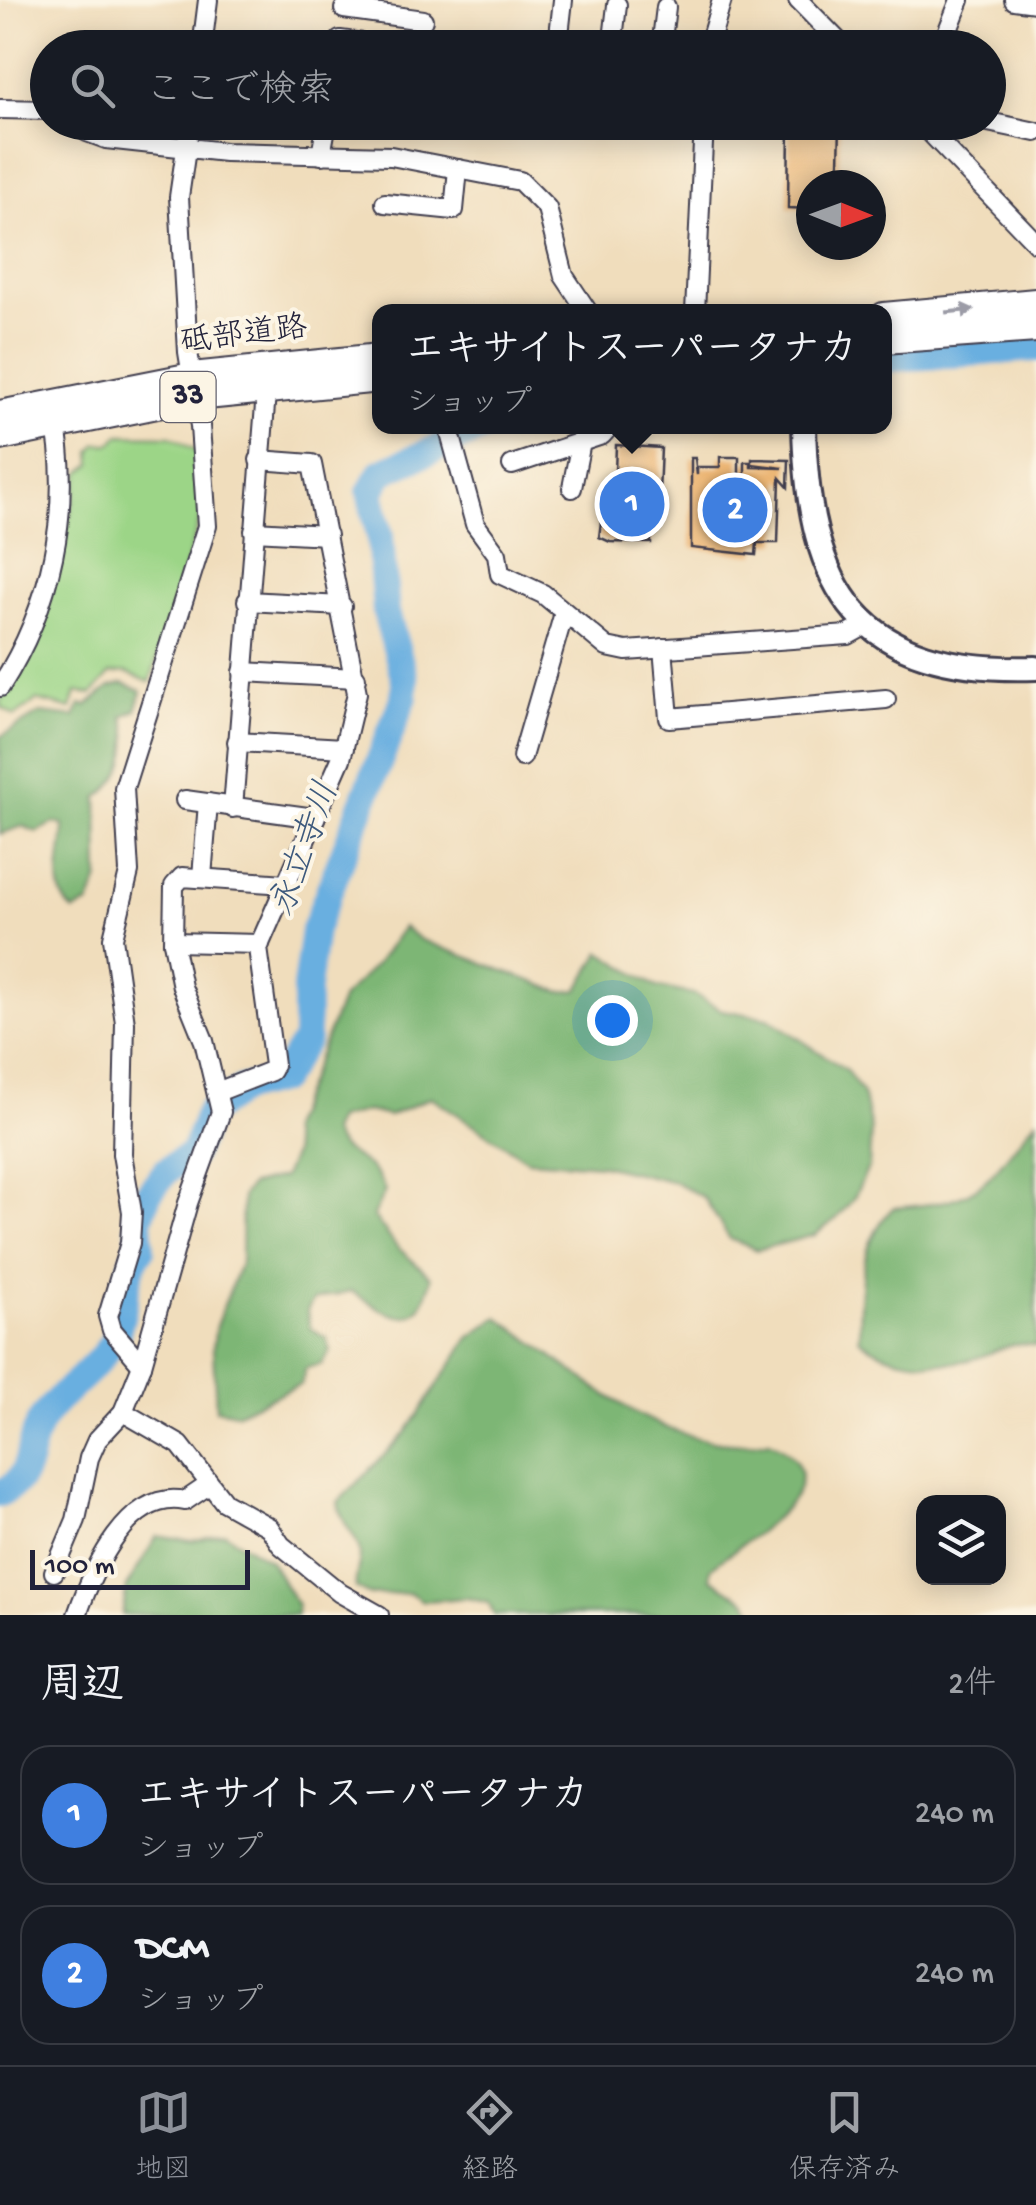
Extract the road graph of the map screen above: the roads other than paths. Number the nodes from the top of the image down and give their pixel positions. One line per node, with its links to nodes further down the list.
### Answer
1 (208, 0): 12 (street)
2 (563, 0): 14 (street)
3 (722, 0): 17 (street)
4 (798, 0): 18 (street)
5 (960, 0): 19 (street)
6 (1014, 0): 8 (street)
7 (617, 4): 15 (street)
8 (1036, 4)
9 (345, 5): 11 (street); 13 (street)
10 (666, 7): 16 (street)
11 (423, 19)
12 (204, 30)
13 (341, 30)
14 (560, 30)
15 (614, 30)
16 (663, 30)
17 (713, 30)
18 (827, 30)
19 (948, 30)
20 (0, 109): 21 (street)
21 (30, 110)
22 (1006, 126): 23 (street)
23 (1036, 132)
24 (114, 140): 29 (street)
25 (187, 140): 29 (street)
26 (324, 140): 30 (street)
27 (703, 140): 36 (street)
28 (937, 140): 33 (street)
29 (185, 149): 30 (street); 43 (street)
30 (322, 155): 31 (street)
31 (458, 169): 32 (street); 35 (street)
32 (385, 203)
33 (1036, 243)
34 (1036, 303): 37 (highway, one-way to 34)
35 (583, 304)
36 (696, 304)
37 (892, 316)
38 (1036, 328): 39 (highway)
39 (892, 338)
40 (372, 359): 41 (highway, 砥部道路 / 33)
41 (267, 378): 42 (highway, 砥部道路 / 33); 43 (highway, 砥部道路 / 33); 51 (street)
42 (372, 378)
43 (194, 387): 44 (highway, 砥部道路 / 33); 78 (street)
44 (54, 414): 45 (highway, 砥部道路 / 33); 48 (highway, 砥部道路 / 33); 64 (street)
45 (0, 416)
46 (602, 434): 50 (street)
47 (804, 434): 59 (street)
48 (0, 436)
49 (449, 437): 58 (street)
50 (580, 442): 52 (street); 53 (street)
51 (259, 460): 54 (street); 55 (street)
52 (512, 465)
53 (572, 488)
54 (254, 531): 55 (street); 56 (street)
55 (327, 535): 57 (street)
56 (248, 601): 57 (street); 62 (street)
57 (342, 606): 63 (street)
58 (564, 613): 60 (street); 68 (street)
59 (868, 624): 60 (street); 61 (street)
60 (662, 648): 65 (street)
61 (1036, 668)
62 (242, 672): 63 (street); 66 (street)
63 (356, 678): 67 (street)
64 (0, 688)
65 (886, 699)
66 (238, 742): 67 (street); 71 (street)
67 (344, 748): 72 (street)
68 (522, 758)
69 (185, 800): 70 (street)
70 (208, 803): 71 (street); 73 (street)
71 (233, 808): 72 (street)
72 (315, 818): 74 (street)
73 (202, 878): 74 (street); 75 (street)
74 (286, 884): 76 (street)
75 (173, 942): 76 (street); 77 (street)
76 (260, 944): 77 (street)
77 (219, 1100): 78 (street)
78 (142, 1364): 79 (street)
79 (122, 1412): 80 (street); 81 (street)
80 (208, 1486): 82 (street); 83 (street)
81 (54, 1572)
82 (77, 1615)
83 (378, 1615)

